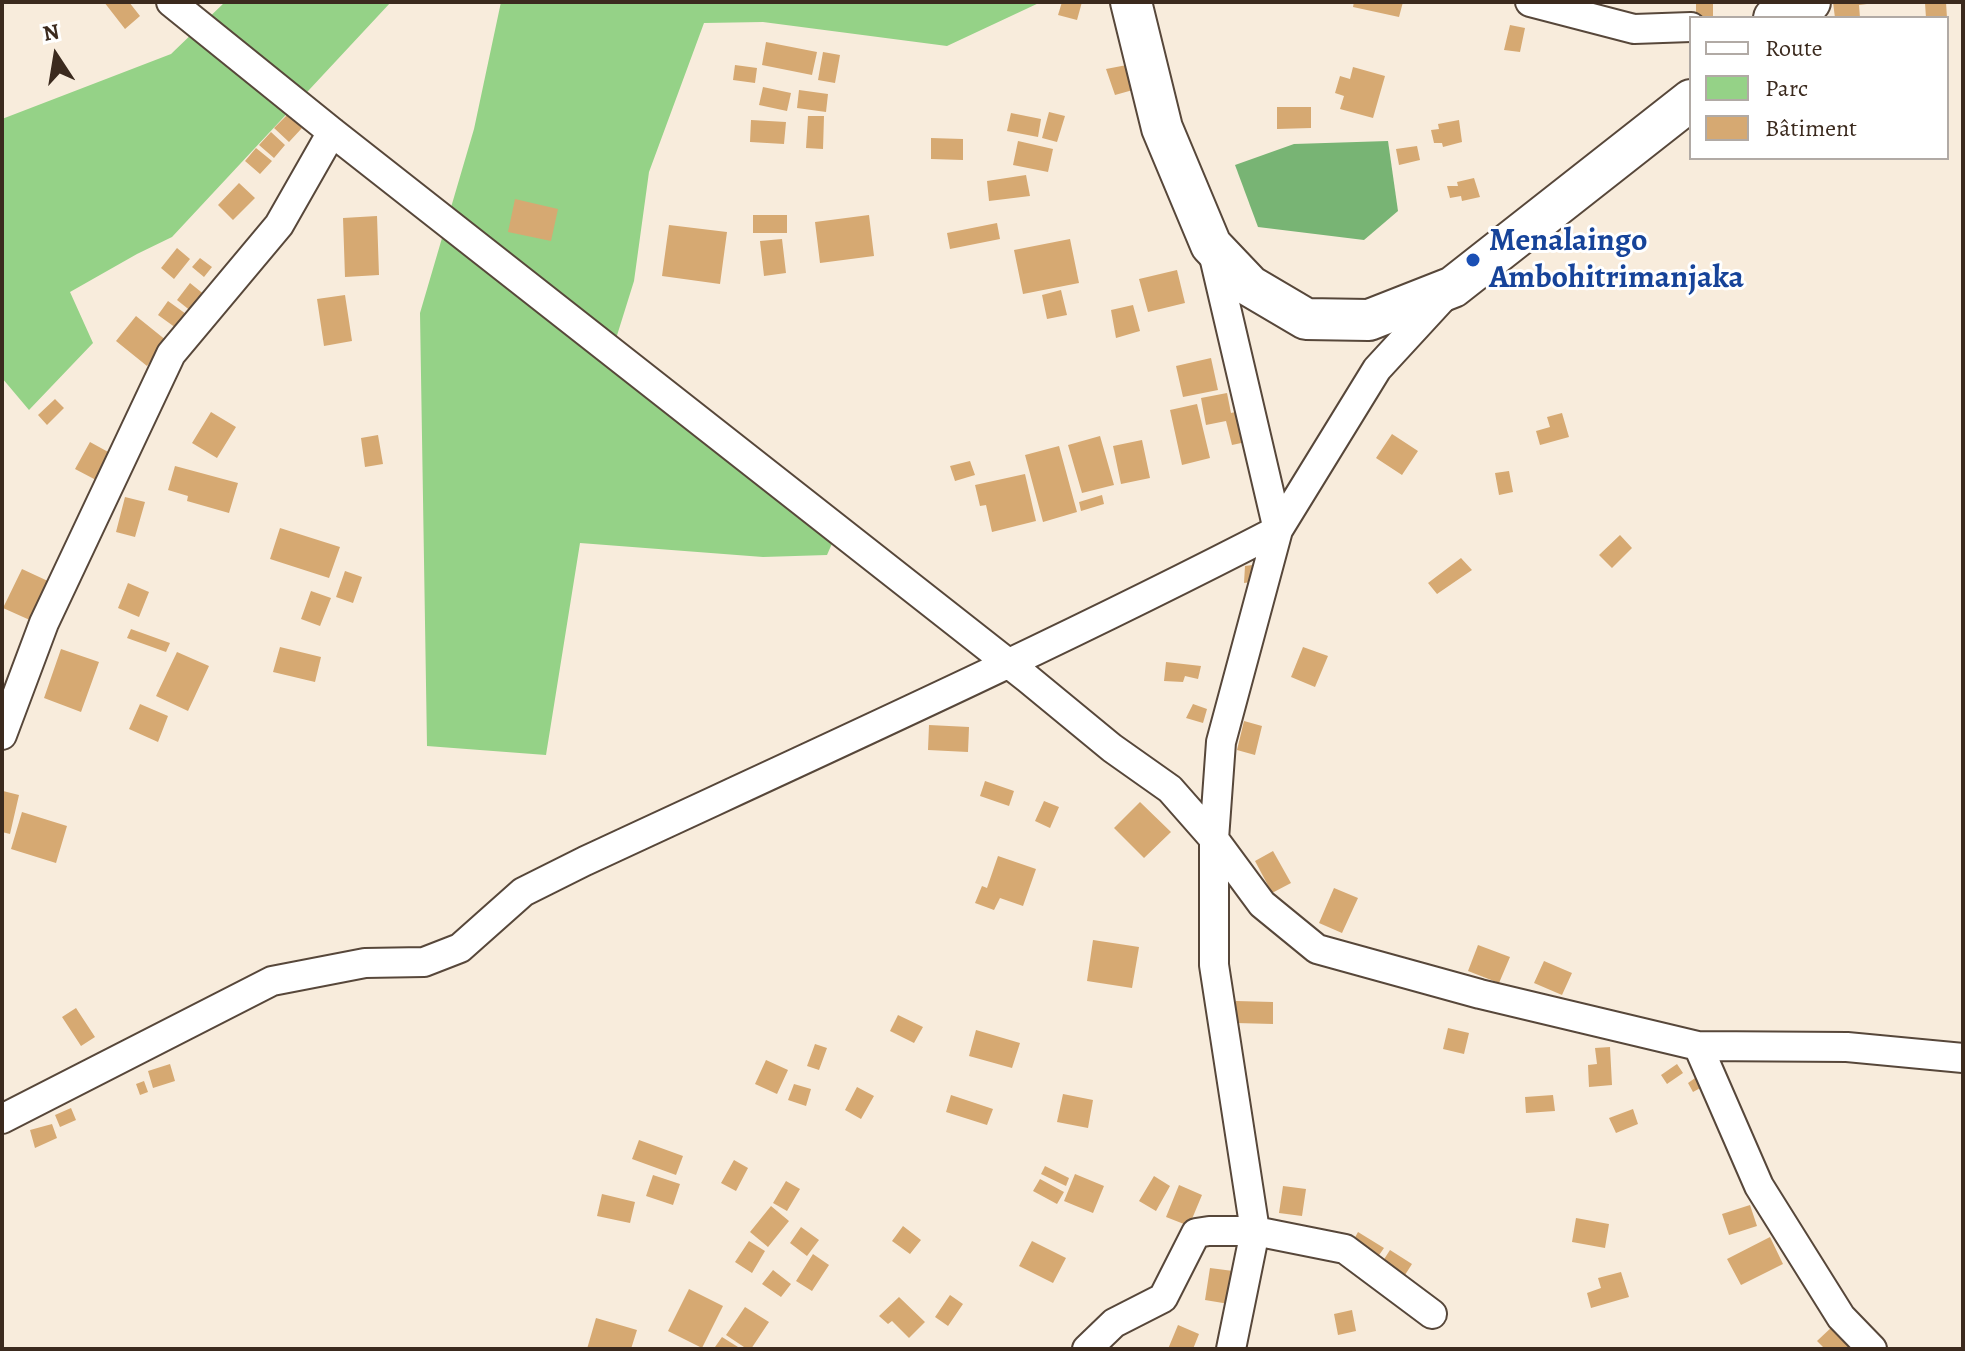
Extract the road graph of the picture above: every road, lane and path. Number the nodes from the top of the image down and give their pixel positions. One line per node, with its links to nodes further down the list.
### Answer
1 (171, 2): 6 (street)
2 (1131, 2): 7 (street)
3 (1530, 2): 4 (street)
4 (1689, 27)
5 (1689, 102): 8 (street)
6 (332, 132): 10 (street); 11 (street)
7 (1211, 245): 8 (street); 9 (street)
8 (1453, 287): 9 (street)
9 (1278, 530): 10 (street); 12 (street)
10 (1008, 664): 12 (street); 15 (street)
11 (2, 735)
12 (1214, 839): 13 (street); 16 (street)
13 (1698, 1046): 14 (street); 20 (street)
14 (1963, 1058)
15 (2, 1119)
16 (1255, 1231): 17 (street); 18 (street); 19 (street)
17 (1432, 1314)
18 (1087, 1349)
19 (1231, 1349)
20 (1872, 1349)

